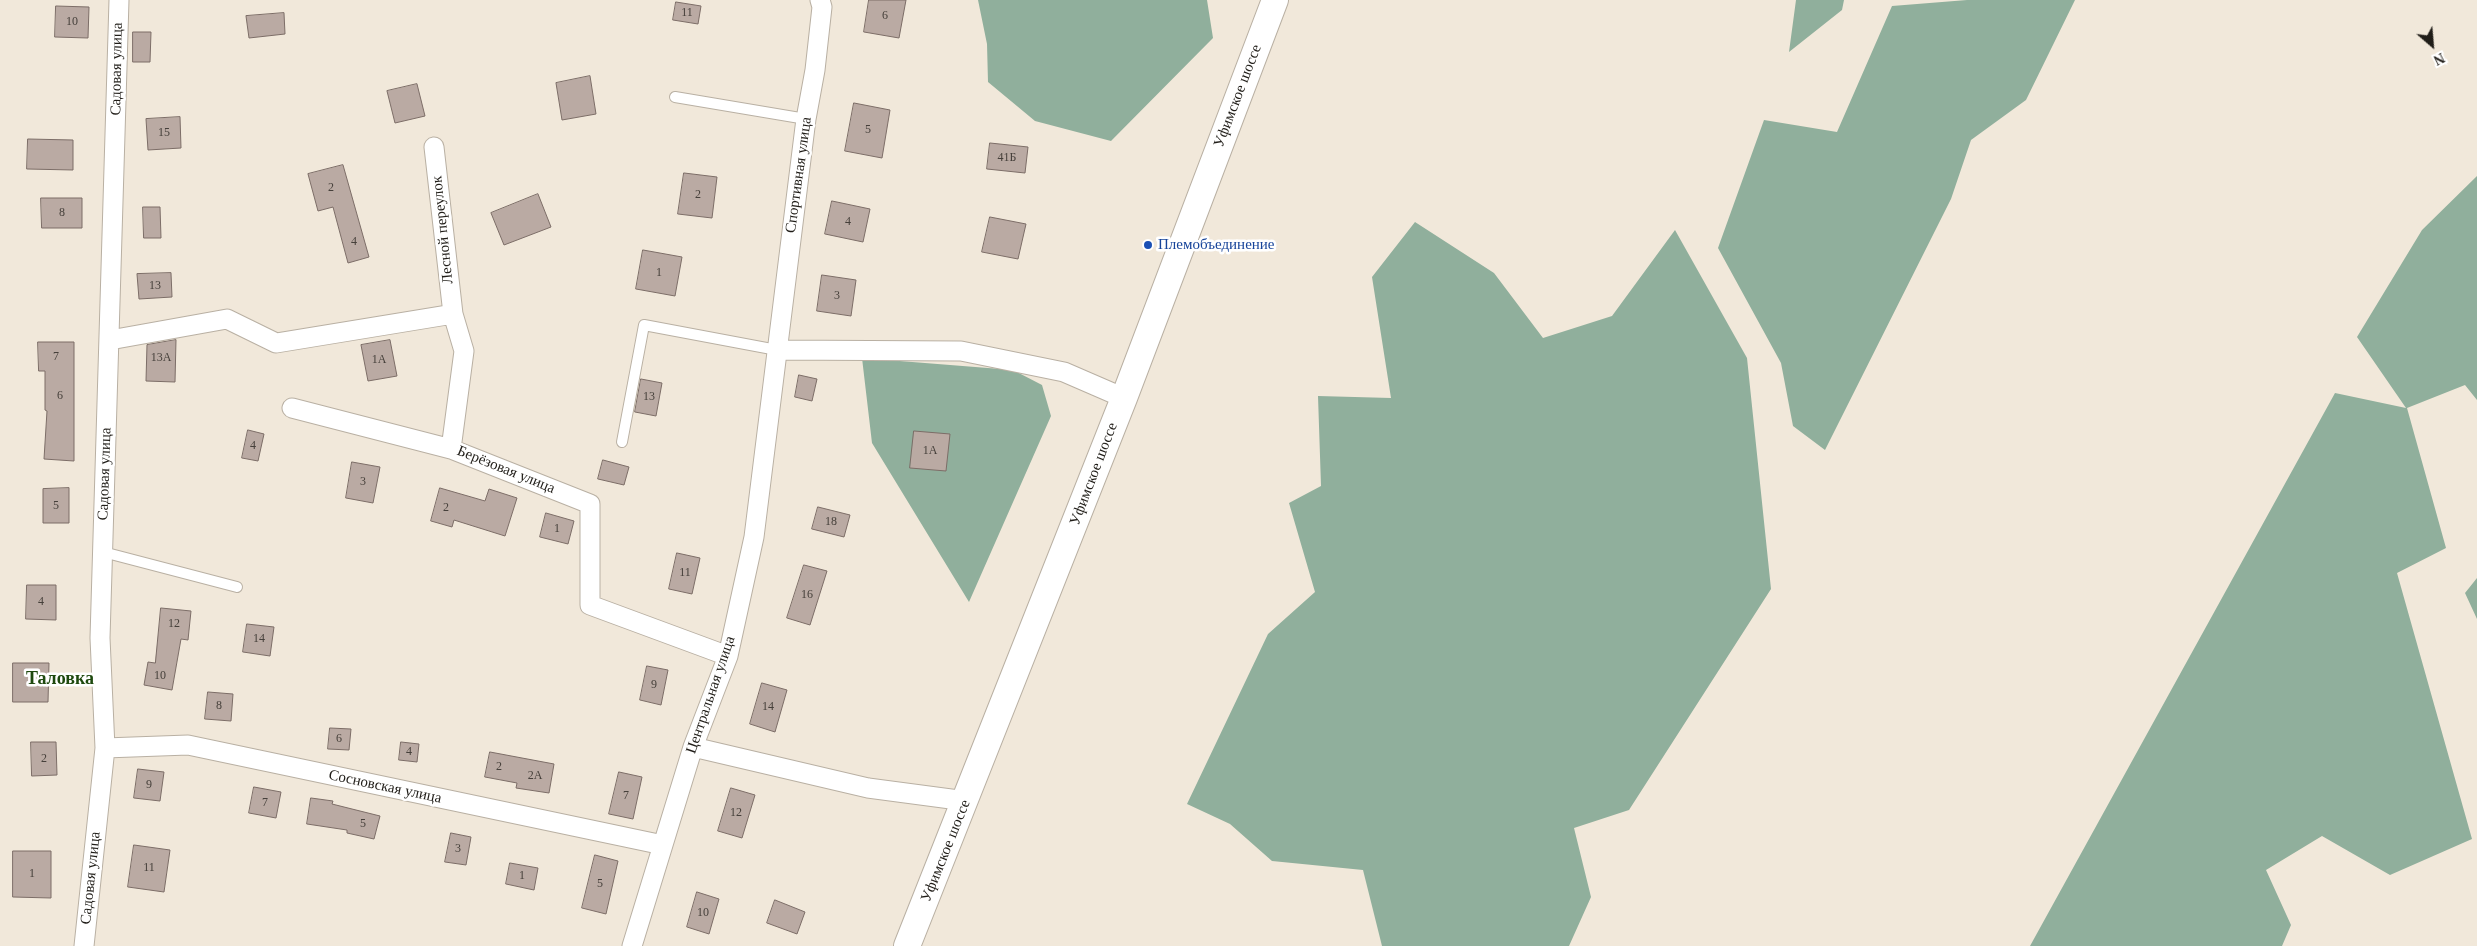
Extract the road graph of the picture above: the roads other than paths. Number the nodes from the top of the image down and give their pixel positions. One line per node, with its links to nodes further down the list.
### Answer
1 (118, 0): 8 (street, Садовая улица)
2 (820, 0): 5 (street, Спортивная улица)
3 (1275, 0): 10 (main road, Уфимское шоссе)
4 (675, 97): 5 (lane)
5 (806, 119): 9 (street, Спортивная улица)
6 (434, 147): 7 (street, Лесной переулок)
7 (453, 314): 8 (street); 13 (street, Берёзовая улица)
8 (110, 340): 14 (street, Садовая улица)
9 (776, 350): 10 (street); 12 (lane); 16 (street, Центральная улица)
10 (1124, 398): 19 (main road, Уфимское шоссе)
11 (292, 408): 13 (street)
12 (622, 442)
13 (451, 449): 16 (street, Берёзовая улица)
14 (102, 552): 15 (lane); 18 (street, Садовая улица)
15 (237, 587)
16 (728, 656): 17 (street, Центральная улица)
17 (693, 747): 19 (street); 20 (street, Центральная улица)
18 (105, 748): 20 (street, Сосновская улица); 21 (street, Садовая улица)
19 (966, 801): 23 (main road, Уфимское шоссе)
20 (662, 845): 22 (street, Центральная улица)
21 (84, 946)
22 (632, 946)
23 (908, 946)

